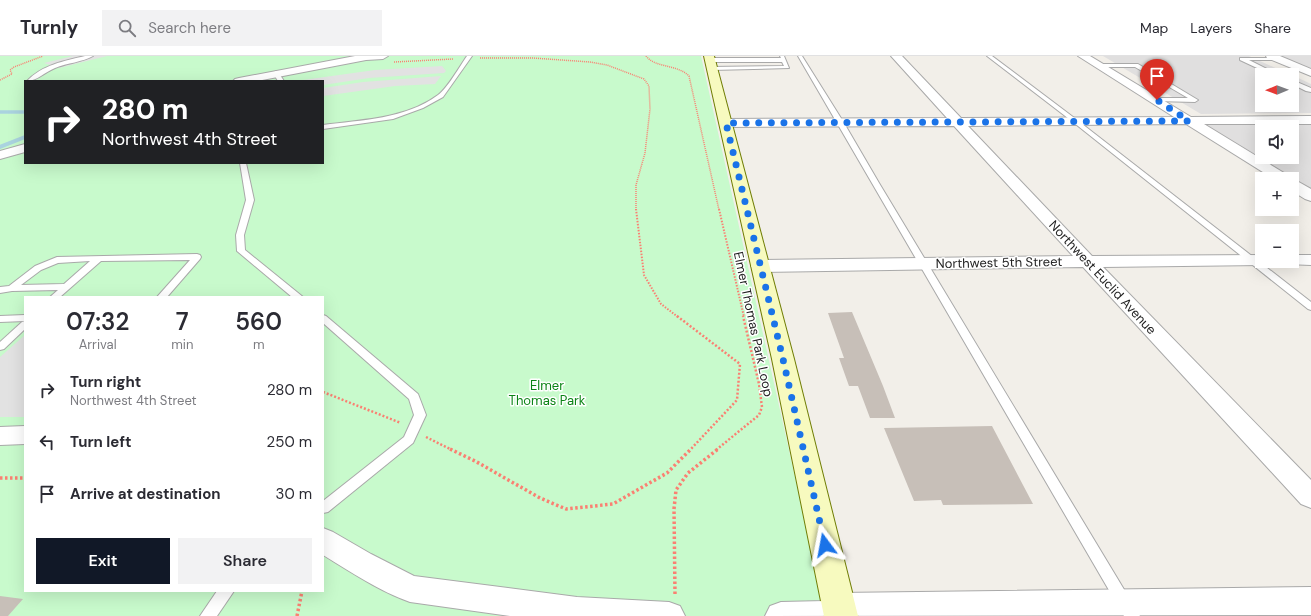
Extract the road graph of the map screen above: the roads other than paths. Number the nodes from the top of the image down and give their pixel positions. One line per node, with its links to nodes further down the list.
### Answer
1 (91, 56): 20 (lane)
2 (800, 56): 29 (lane)
3 (896, 56): 30 (street, Northwest Euclid Avenue)
4 (989, 56): 25 (lane)
5 (1083, 56): 14 (street)
6 (366, 57): 10 (street); 19 (street)
7 (470, 57): 31 (lane)
8 (1274, 57): 17 (lane); 18 (street)
9 (783, 58): 12 (lane); 16 (lane)
10 (385, 59)
11 (730, 60): 12 (lane); 13 (lane); 15 (lane)
12 (758, 60): 16 (lane)
13 (710, 61): 15 (lane); 28 (street)
14 (1100, 66): 24 (street); 24 (lane)
15 (732, 67): 16 (lane)
16 (761, 67)
17 (1261, 68)
18 (1311, 73)
19 (279, 77): 21 (street)
20 (31, 80)
21 (249, 80)
22 (1299, 86): 23 (lane)
23 (1311, 90)
24 (1157, 100): 26 (street)
25 (1075, 121): 26 (street); 30 (street); 39 (lane)
26 (1189, 121): 27 (street); 35 (street)
27 (1309, 121)
28 (726, 123): 29 (street); 45 (street)
29 (841, 123): 30 (street); 44 (lane)
30 (959, 123): 43 (street, Northwest Euclid Avenue)
31 (324, 127)
32 (24, 148): 33 (street)
33 (0, 155)
34 (243, 164): 50 (lane)
35 (1273, 172)
36 (1299, 188): 37 (street)
37 (1311, 196)
38 (98, 258): 47 (lane); 48 (lane); 52 (lane)
39 (1255, 258)
40 (1255, 260): 43 (street, Northwest 5th Street)
41 (1299, 260): 42 (street)
42 (1311, 260)
43 (1088, 262): 44 (street, Northwest 5th Street); 61 (street, Northwest Euclid Avenue)
44 (923, 263): 45 (street, Northwest 5th Street); 67 (lane)
45 (760, 266): 68 (street)
46 (1266, 268): 53 (lane)
47 (66, 287): 48 (lane); 51 (lane)
48 (12, 288): 49 (lane)
49 (0, 290)
50 (296, 295)
51 (56, 296)
52 (163, 296)
53 (1311, 307)
54 (24, 318): 55 (lane)
55 (0, 319)
56 (324, 319): 62 (lane)
57 (24, 325): 58 (lane)
58 (0, 347)
59 (24, 435): 60 (street)
60 (0, 436)
61 (1311, 498)
62 (324, 507)
63 (324, 541): 66 (street)
64 (226, 592): 69 (lane)
65 (1311, 600): 67 (street)
66 (672, 608)
67 (1128, 610): 68 (street)
68 (840, 613): 70 (street)
69 (208, 616)
70 (781, 616)

